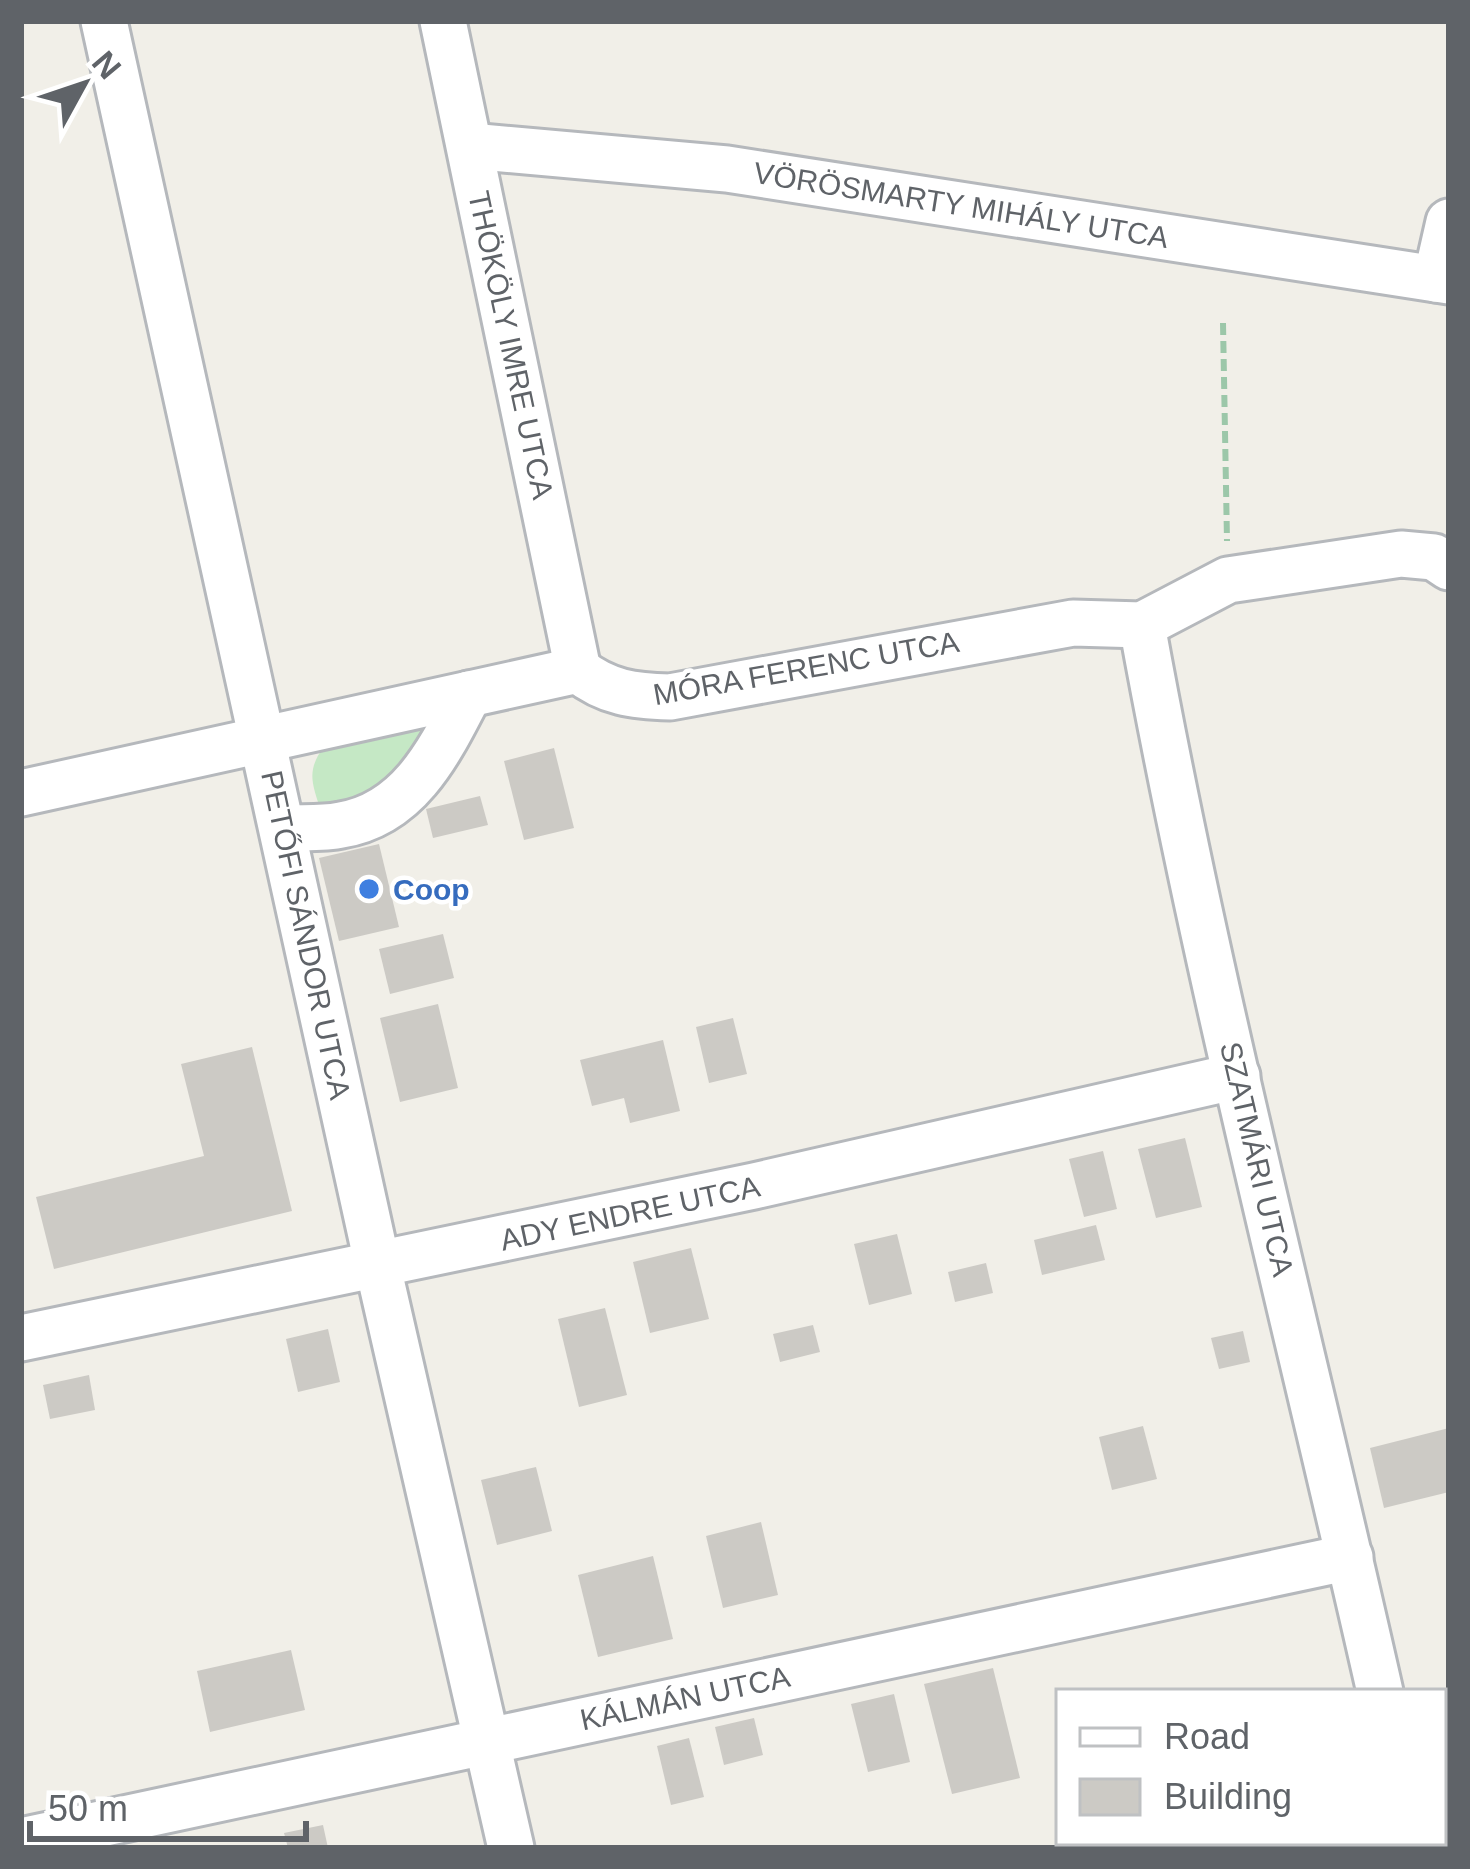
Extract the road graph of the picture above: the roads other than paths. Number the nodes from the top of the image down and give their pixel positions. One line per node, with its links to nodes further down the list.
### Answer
1 (104, 21): 10 (street, PETŐFI SÁNDOR UTCA)
2 (443, 21): 3 (street, THÖKÖLY IMRE UTCA)
3 (470, 146): 5 (street, VÖRÖSMARTY MIHÁLY UTCA); 8 (street, THÖKÖLY IMRE UTCA)
4 (1449, 222): 5 (street)
5 (1443, 280)
6 (1449, 567): 7 (street)
7 (1142, 626): 8 (street, MÓRA FERENC UTCA); 13 (street, SZATMÁRI UTCA)
8 (578, 670): 9 (street)
9 (469, 694): 10 (street); 12 (street)
10 (263, 737): 11 (street); 12 (street, PETŐFI SÁNDOR UTCA)
11 (21, 793)
12 (284, 828): 14 (street, PETŐFI SÁNDOR UTCA)
13 (1237, 1076): 14 (street, ADY ENDRE UTCA); 16 (street, SZATMÁRI UTCA)
14 (378, 1267): 15 (street, ADY ENDRE UTCA); 18 (street, PETŐFI SÁNDOR UTCA)
15 (21, 1339)
16 (1350, 1557): 17 (street, SZATMÁRI UTCA); 18 (street, KÁLMÁN UTCA)
17 (1379, 1689)
18 (488, 1740): 19 (street, KÁLMÁN UTCA); 20 (street, PETŐFI SÁNDOR UTCA)
19 (21, 1841)
20 (512, 1848)

